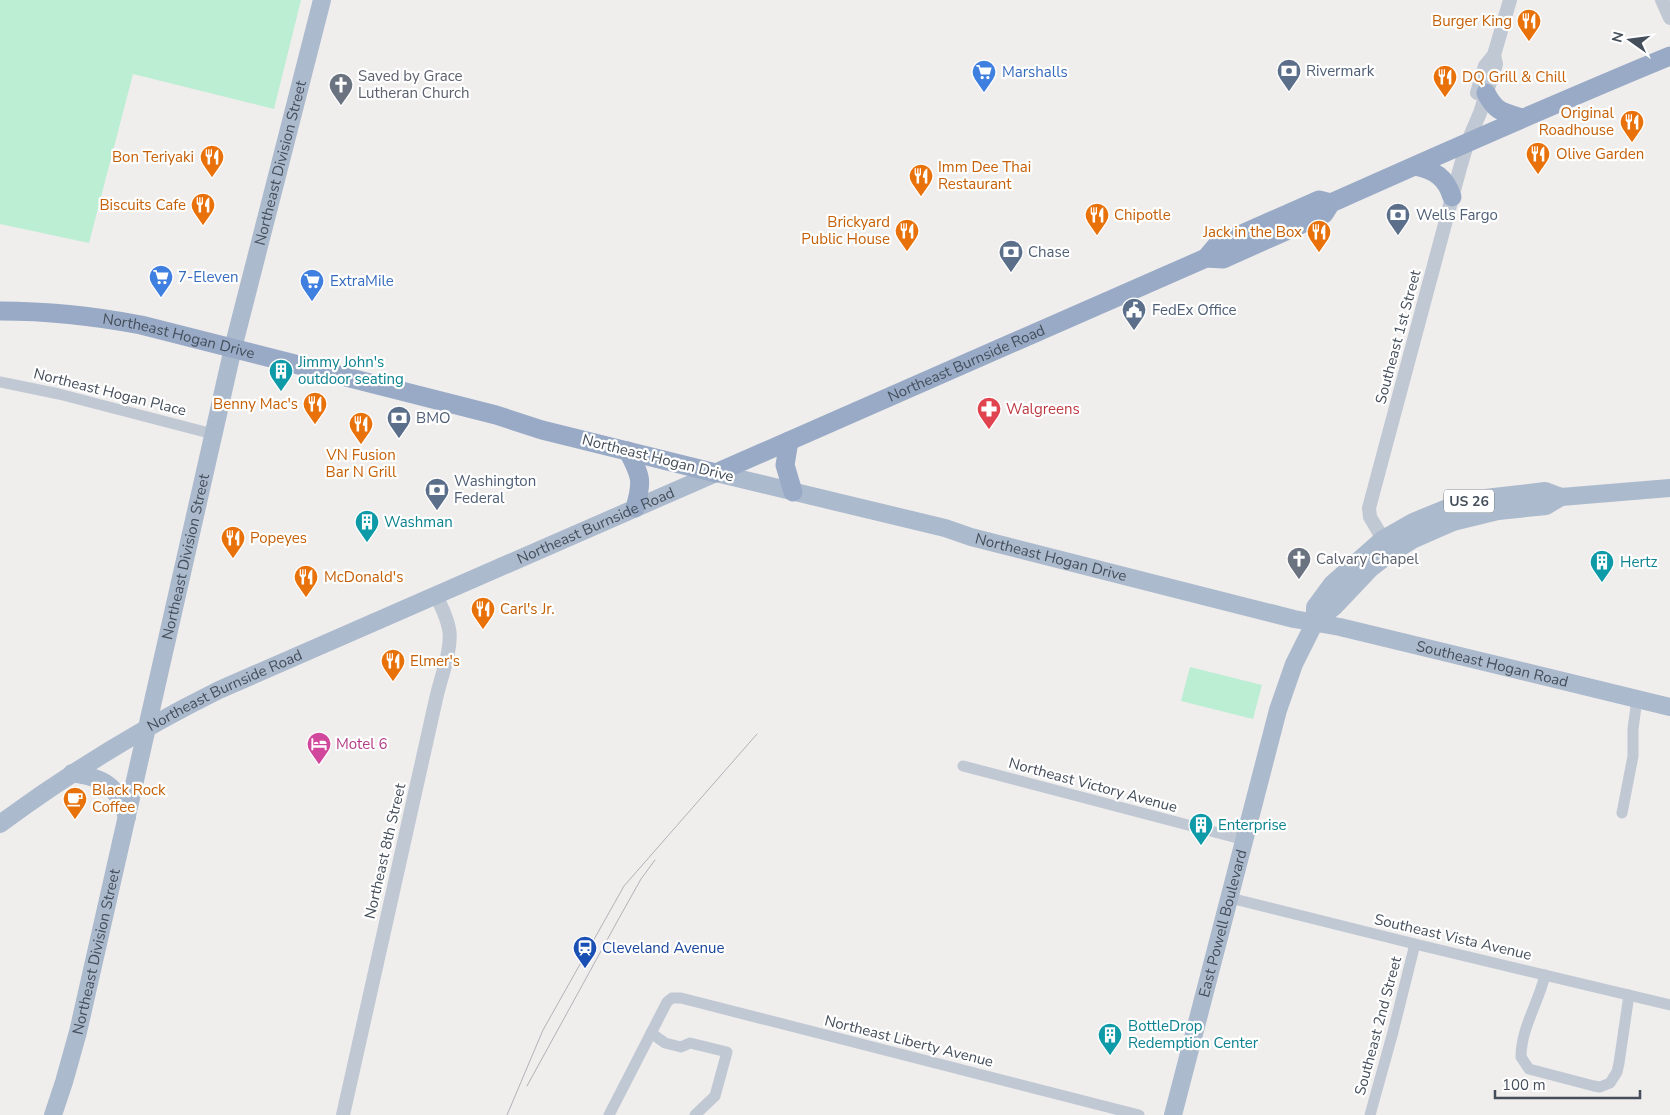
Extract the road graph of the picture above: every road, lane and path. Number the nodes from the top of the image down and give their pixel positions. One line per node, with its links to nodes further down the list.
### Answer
1 (322, 0): 17 (main road, Northeast Division Street)
2 (1510, 0): 5 (street, Southeast 1st Street)
3 (1662, 0): 4 (street)
4 (1670, 18)
5 (1494, 55): 7 (street, Southeast 1st Street); 9 (street, Southeast 1st Street)
6 (1670, 56): 8 (highway, Northeast Burnside Road)
7 (1486, 93): 8 (highway); 9 (street, Southeast 1st Street)
8 (1522, 118): 9 (highway, Northeast Burnside Road)
9 (1468, 141): 10 (highway, Northeast Burnside Road); 11 (street, Southeast 1st Street)
10 (1415, 166): 11 (highway); 12 (highway, Northeast Burnside Road)
11 (1452, 196): 27 (street, Southeast 1st Street)
12 (1331, 203): 13 (highway, Northeast Burnside Road); 14 (highway, Northeast Burnside Road)
13 (1299, 209): 14 (highway); 15 (highway, Northeast Burnside Road)
14 (1247, 249): 15 (highway, Northeast Burnside Road)
15 (1206, 258): 20 (highway, Northeast Burnside Road)
16 (0, 312): 17 (highway, Northeast Hogan Drive)
17 (232, 348): 19 (main road, Northeast Division Street); 21 (highway, Northeast Hogan Drive)
18 (0, 382): 19 (street, Northeast Hogan Place)
19 (213, 434): 32 (main road, Northeast Division Street)
20 (789, 441): 22 (highway, Northeast Burnside Road); 24 (highway)
21 (628, 451): 22 (highway, Northeast Hogan Drive); 25 (highway)
22 (716, 473): 24 (main road, Northeast Hogan Drive); 25 (main road, Northeast Burnside Road)
23 (1670, 488): 26 (main road, East Powell Boulevard / US 26)
24 (793, 492): 29 (main road, Northeast Hogan Drive)
25 (635, 508): 28 (main road, Northeast Burnside Road)
26 (1435, 520): 27 (main road, East Powell Boulevard / US 26); 29 (main road, East Powell Boulevard / US 26)
27 (1383, 539): 29 (main road, East Powell Boulevard / US 26)
28 (436, 595): 32 (main road, Northeast Burnside Road); 46 (street, Northeast 8th Street)
29 (1314, 622): 30 (main road, Southeast Hogan Road); 38 (main road, East Powell Boulevard / US 26)
30 (1637, 700): 31 (main road, Southeast Hogan Road); 35 (street)
31 (1670, 708)
32 (147, 728): 34 (main road, Northeast Burnside Road); 36 (main road, Northeast Division Street)
33 (963, 766): 38 (street, Northeast Victory Avenue)
34 (72, 773): 36 (main road); 37 (main road, Northeast Burnside Road)
35 (1622, 813)
36 (127, 818): 45 (main road, Northeast Division Street)
37 (0, 824)
38 (1245, 840): 39 (main road, East Powell Boulevard / US 26)
39 (1230, 898): 40 (street, Southeast Vista Avenue); 50 (main road, East Powell Boulevard / US 26)
40 (1415, 944): 41 (street, Southeast Vista Avenue); 51 (street, Southeast 2nd Street)
41 (1545, 974): 42 (street, Southeast Vista Avenue); 42 (street)
42 (1630, 995): 43 (street, Southeast Vista Avenue)
43 (1670, 1005)
44 (651, 1033): 47 (street); 48 (street); 49 (street, Northeast Liberty Avenue)
45 (53, 1115)
46 (342, 1115)
47 (609, 1115)
48 (695, 1115)
49 (1139, 1115)
50 (1173, 1115)
51 (1370, 1115)

